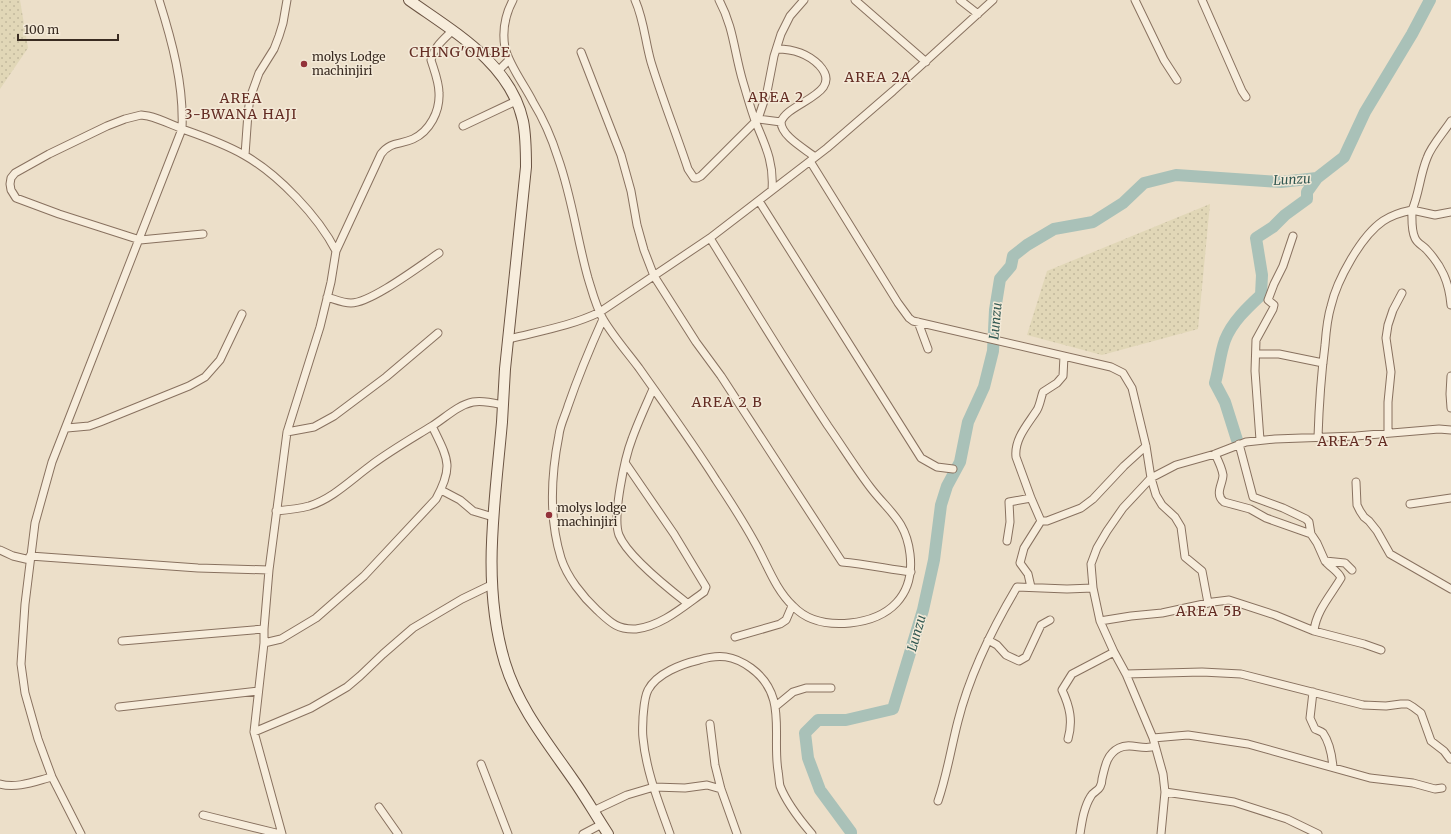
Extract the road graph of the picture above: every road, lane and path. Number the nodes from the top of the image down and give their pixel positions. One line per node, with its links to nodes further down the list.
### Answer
1 (159, 0): 27 (street)
2 (287, 0): 28 (street)
3 (409, 0): 14 (main road)
4 (513, 0): 17 (street)
5 (635, 0): 23 (street)
6 (719, 0): 23 (street)
7 (804, 0): 15 (street)
8 (855, 0): 18 (street)
9 (960, 0): 13 (street)
10 (993, 0): 13 (street)
11 (1135, 0): 20 (street)
12 (1202, 0): 21 (street)
13 (978, 14): 18 (street)
14 (452, 30): 19 (main road); 38 (street)
15 (777, 49): 23 (street); 25 (street)
16 (581, 52): 40 (street)
17 (509, 60): 19 (street); 45 (street)
18 (926, 62): 29 (street)
19 (498, 70): 22 (main road)
20 (1177, 80)
21 (1246, 97)
22 (516, 101): 26 (street); 48 (main road)
23 (757, 120): 25 (street); 30 (street)
24 (1451, 121): 32 (street)
25 (781, 122): 29 (street)
26 (463, 126)
27 (182, 129): 28 (street); 37 (street); 37 (street)
28 (245, 155): 38 (street)
29 (812, 159): 30 (street); 46 (street)
30 (772, 190): 31 (street)
31 (759, 201): 36 (street); 68 (street)
32 (1412, 210): 33 (street); 43 (street); 52 (street)
33 (1451, 212)
34 (203, 234): 37 (street)
35 (1293, 236): 50 (street)
36 (710, 238): 40 (street); 85 (street)
37 (140, 240): 58 (street)
38 (336, 251): 42 (street)
39 (439, 253): 42 (street)
40 (654, 276): 45 (street); 85 (street)
41 (1402, 293): 61 (street)
42 (327, 297): 60 (street)
43 (1451, 305)
44 (242, 314): 58 (street)
45 (601, 316): 48 (street); 54 (street); 90 (street)
46 (918, 322): 49 (street); 51 (street)
47 (438, 333): 60 (street)
48 (509, 339): 55 (main road)
49 (928, 349)
50 (1256, 354): 52 (street); 63 (street)
51 (1064, 356): 65 (street); 72 (street)
52 (1323, 363): 62 (street)
53 (1451, 376): 56 (street)
54 (653, 389): 67 (street); 92 (street)
55 (503, 405): 57 (street); 76 (main road)
56 (1451, 408)
57 (432, 426): 71 (street); 75 (street)
58 (66, 428): 81 (street)
59 (1451, 430): 61 (street)
60 (287, 432): 75 (street)
61 (1388, 433): 62 (street)
62 (1318, 437): 63 (street)
63 (1260, 440): 64 (street)
64 (1239, 444): 66 (street); 78 (street)
65 (1146, 446): 69 (street); 77 (street)
66 (1215, 454): 69 (street); 78 (street)
67 (626, 464): 90 (street); 90 (street)
68 (953, 469)
69 (1151, 478): 88 (street); 91 (street)
70 (1356, 482): 89 (street)
71 (441, 490): 76 (street); 100 (street)
72 (1031, 498): 77 (street); 79 (street)
73 (1451, 498): 74 (street)
74 (1410, 504)
75 (276, 511): 83 (street)
76 (493, 517): 86 (main road)
77 (1041, 521): 87 (street)
78 (1311, 534): 82 (street)
79 (1007, 541)
80 (0, 550): 81 (street)
81 (30, 558): 83 (street); 116 (street)
82 (1325, 561): 84 (street); 96 (street)
83 (269, 570): 95 (street)
84 (1352, 570)
85 (911, 572): 92 (street)
86 (491, 585): 110 (street); 124 (main road)
87 (1031, 587): 88 (street); 98 (street)
88 (1093, 588): 94 (street)
89 (1451, 589)
90 (687, 603)
91 (1208, 603): 94 (street); 96 (street)
92 (792, 606): 97 (street)
93 (1050, 620): 98 (street)
94 (1100, 621): 102 (street)
95 (264, 629): 99 (street); 100 (street)
96 (1314, 631): 101 (street)
97 (735, 637)
98 (988, 640): 122 (street)
99 (122, 641)
100 (264, 643): 105 (street)
101 (1381, 650)
102 (1114, 652): 103 (street); 111 (street)
103 (1126, 674): 106 (street); 112 (street)
104 (831, 688): 107 (street)
105 (258, 691): 108 (street); 110 (street)
106 (1313, 692): 113 (street); 115 (street)
107 (776, 706): 118 (street); 135 (street)
108 (120, 707)
109 (710, 724): 120 (street)
110 (254, 732): 128 (street)
111 (1068, 739)
112 (1154, 742): 115 (street); 121 (street); 136 (street)
113 (1451, 758)
114 (481, 764): 130 (street)
115 (1332, 767): 119 (street)
116 (52, 777): 117 (street); 127 (street)
117 (0, 784)
118 (654, 787): 120 (street); 124 (street); 133 (street)
119 (1442, 788)
120 (721, 789): 134 (street)
121 (1165, 792): 137 (street); 138 (street)
122 (938, 801)
123 (379, 807): 129 (street)
124 (593, 811): 126 (main road)
125 (203, 815): 128 (street)
126 (602, 824): 131 (street); 132 (main road)
127 (81, 834)
128 (281, 834)
129 (398, 834)
130 (508, 834)
131 (583, 834)
132 (608, 834)
133 (670, 834)
134 (737, 834)
135 (812, 834)
136 (1080, 834)
137 (1161, 834)
138 (1318, 834)

